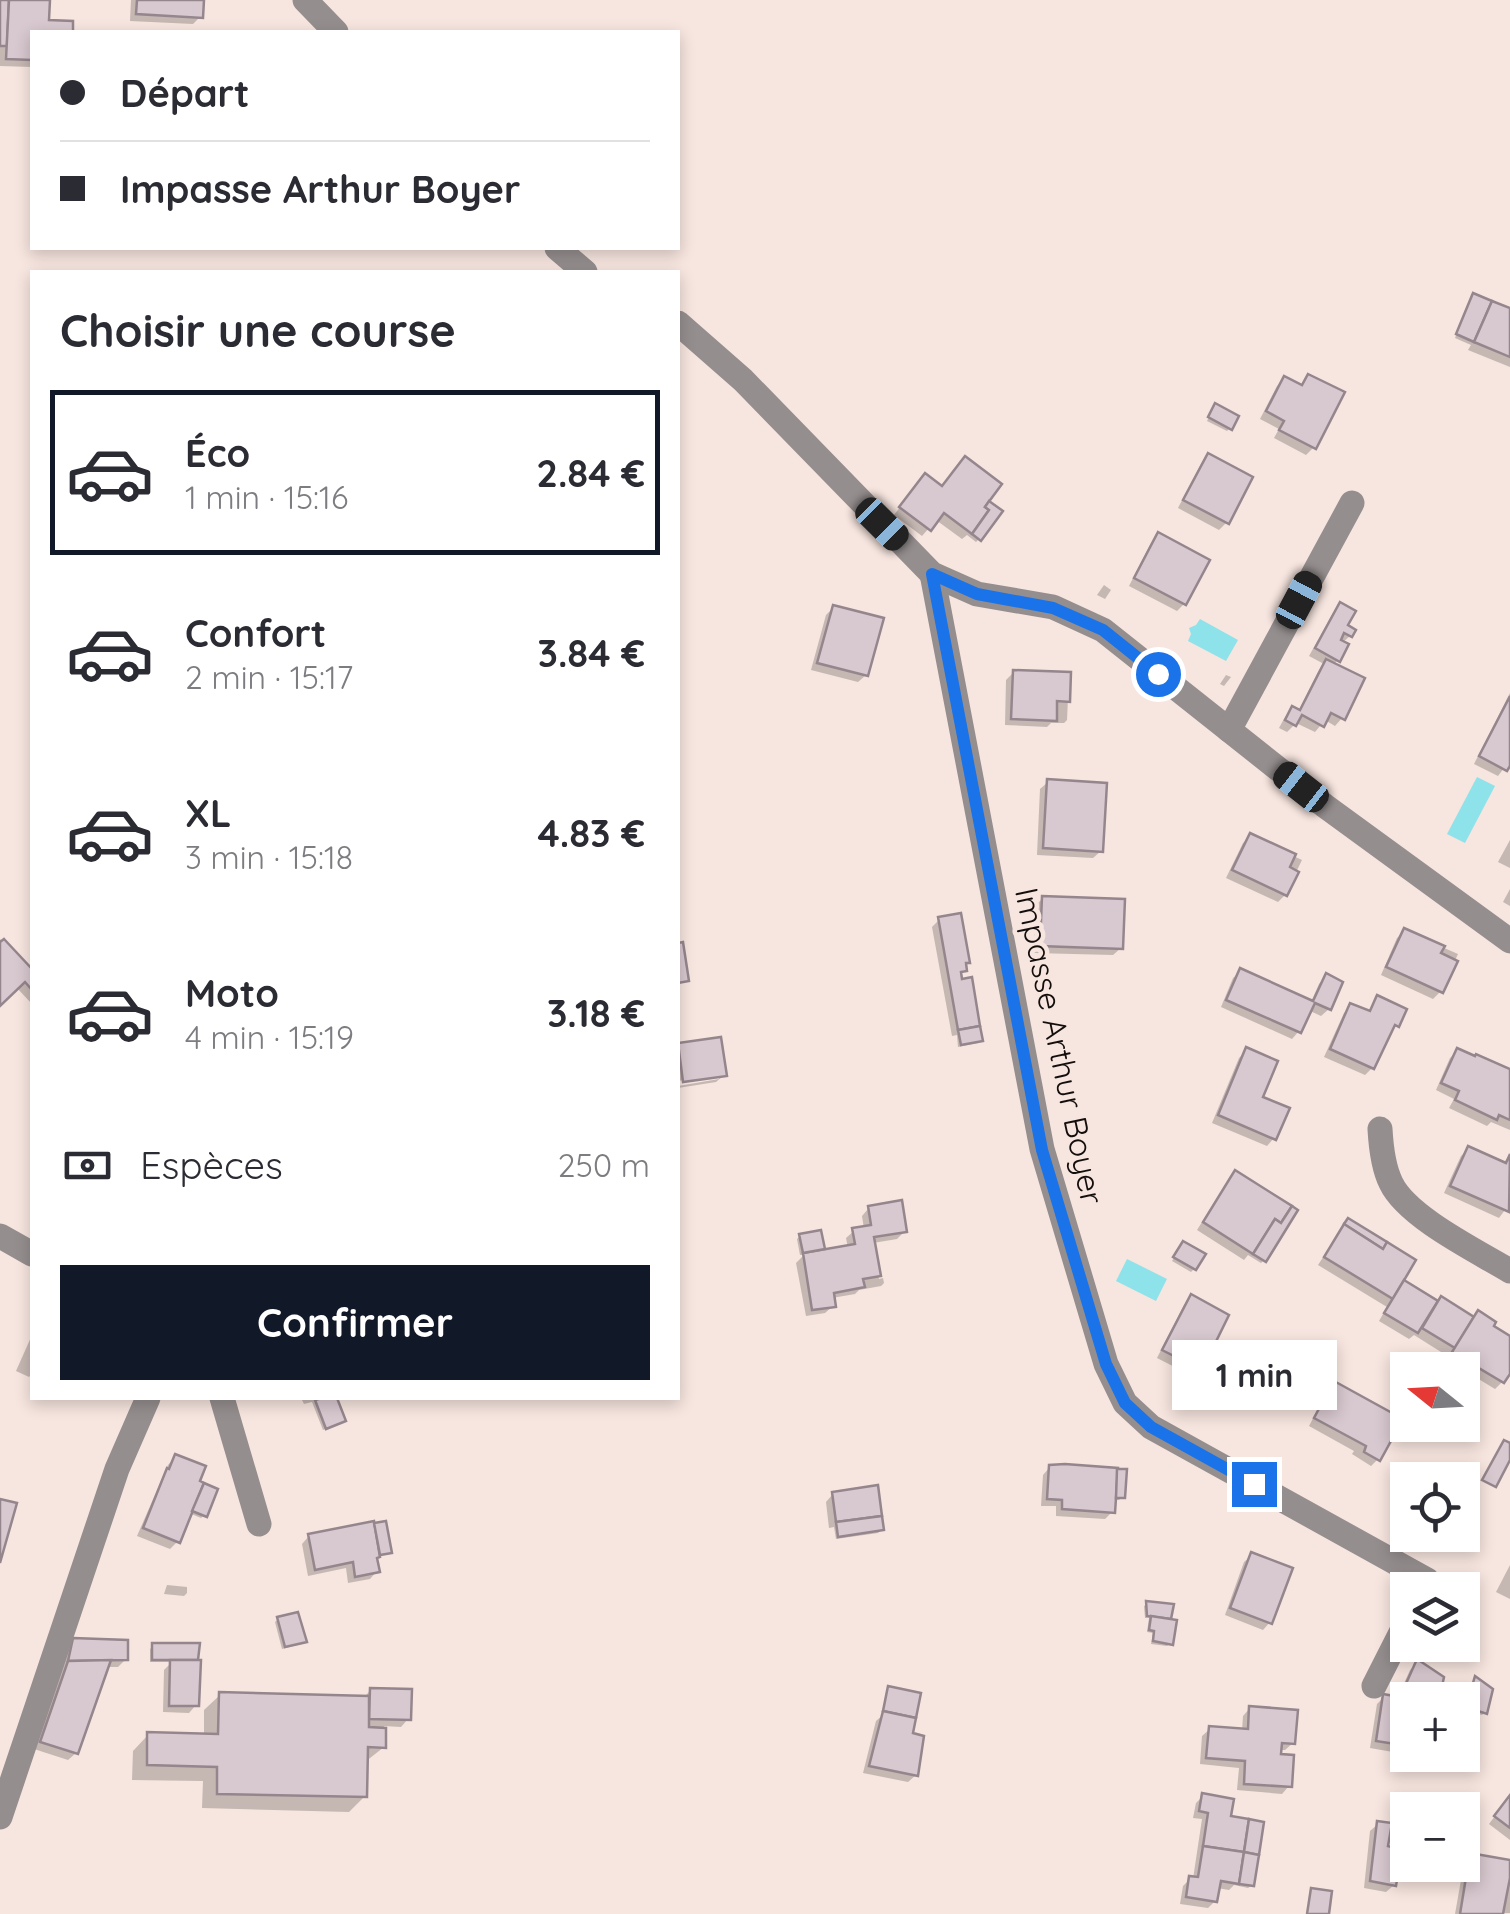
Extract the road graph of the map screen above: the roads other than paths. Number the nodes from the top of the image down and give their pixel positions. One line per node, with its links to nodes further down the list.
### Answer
1 (305, 0): 2 (street)
2 (334, 30)
3 (559, 250): 4 (street)
4 (582, 270)
5 (680, 326): 7 (street)
6 (1352, 503): 8 (street)
7 (932, 574): 8 (street); 17 (street, Impasse Arthur Boyer)
8 (1229, 730): 9 (street)
9 (1510, 942)
10 (1380, 1130): 13 (street)
11 (0, 1236): 12 (street)
12 (30, 1253)
13 (1510, 1271)
14 (147, 1400): 20 (street)
15 (223, 1400): 16 (street)
16 (258, 1524)
17 (1413, 1572)
18 (1390, 1654): 19 (street)
19 (1374, 1686)
20 (0, 1817)

